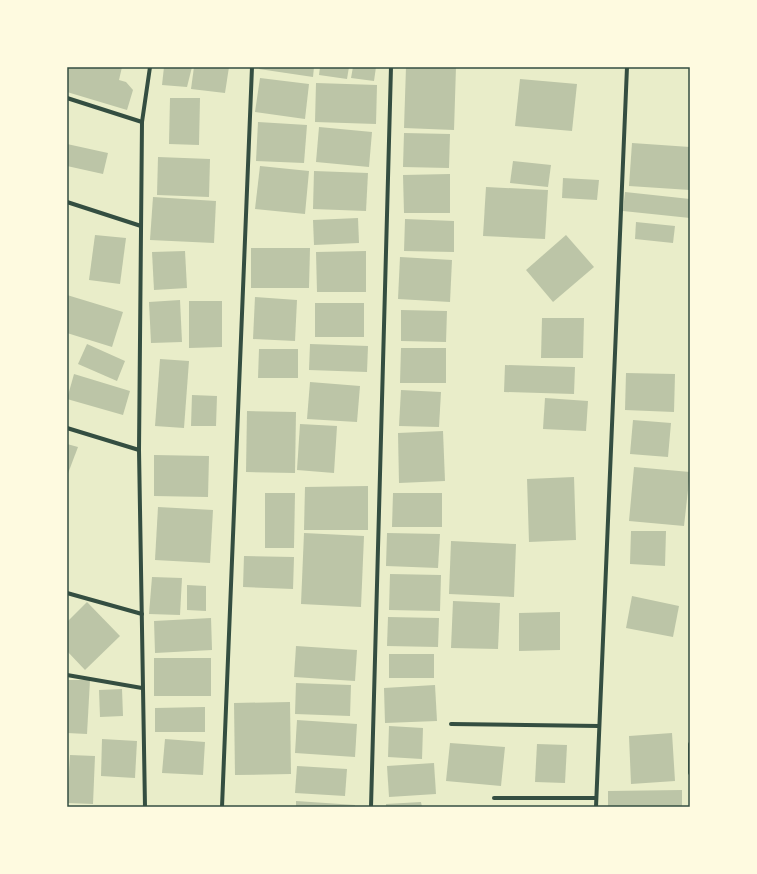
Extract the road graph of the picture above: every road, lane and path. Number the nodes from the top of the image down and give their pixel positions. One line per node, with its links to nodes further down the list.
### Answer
1 (150, 67): 6 (street)
2 (252, 67): 22 (street)
3 (391, 67): 23 (street)
4 (627, 67): 16 (street)
5 (67, 98): 6 (street)
6 (142, 122): 8 (street)
7 (67, 202): 8 (street)
8 (141, 226): 10 (street)
9 (67, 428): 10 (street)
10 (139, 450): 12 (street)
11 (67, 593): 12 (street)
12 (142, 614): 14 (street)
13 (67, 675): 14 (street)
14 (142, 688): 21 (street)
15 (451, 724): 16 (street)
16 (599, 726): 20 (street)
17 (690, 744): 18 (street)
18 (690, 773)
19 (494, 798): 20 (street)
20 (596, 798): 24 (street)
21 (145, 807)
22 (222, 807)
23 (371, 807)
24 (596, 807)

